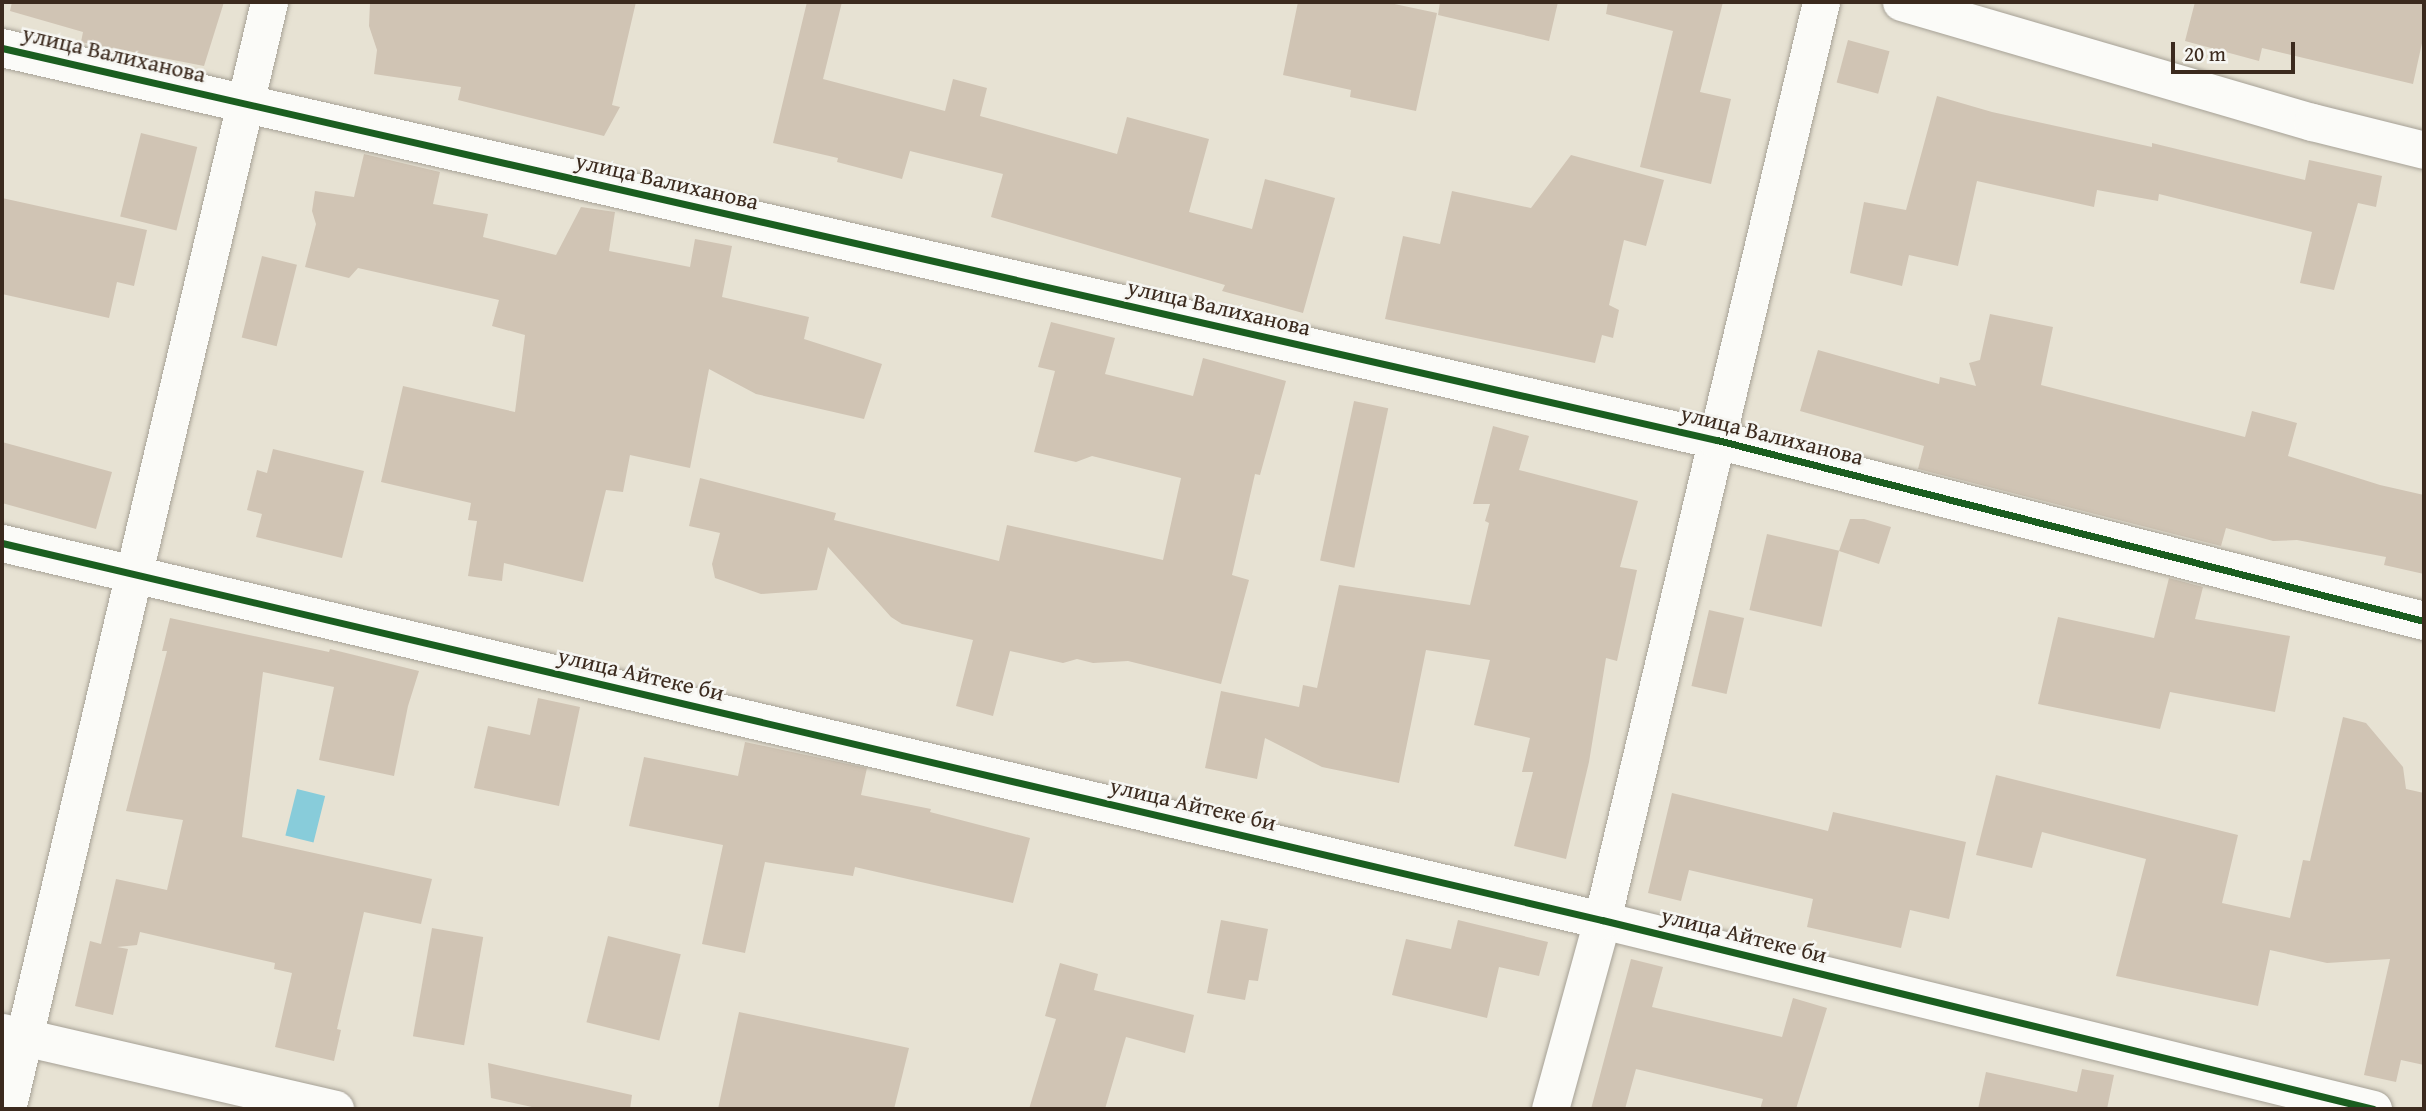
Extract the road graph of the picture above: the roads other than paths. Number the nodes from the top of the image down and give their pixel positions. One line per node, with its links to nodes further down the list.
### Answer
1 (269, 2): 5 (street)
2 (1821, 2): 7 (street)
3 (1901, 2): 6 (street)
4 (2, 48): 5 (street, улица Валиханова)
5 (245, 104): 7 (street, улица Валиханова); 9 (street)
6 (2424, 150)
7 (1717, 440): 10 (street, улица Валиханова); 11 (street)
8 (2, 543): 9 (street, улица Айтеке би)
9 (133, 575): 11 (street, улица Айтеке би); 12 (street)
10 (2424, 621)
11 (1602, 919): 15 (street); 16 (street, улица Айтеке би)
12 (12, 1035): 13 (street); 14 (street)
13 (7, 1109)
14 (335, 1109)
15 (1550, 1109)
16 (2373, 1109)

